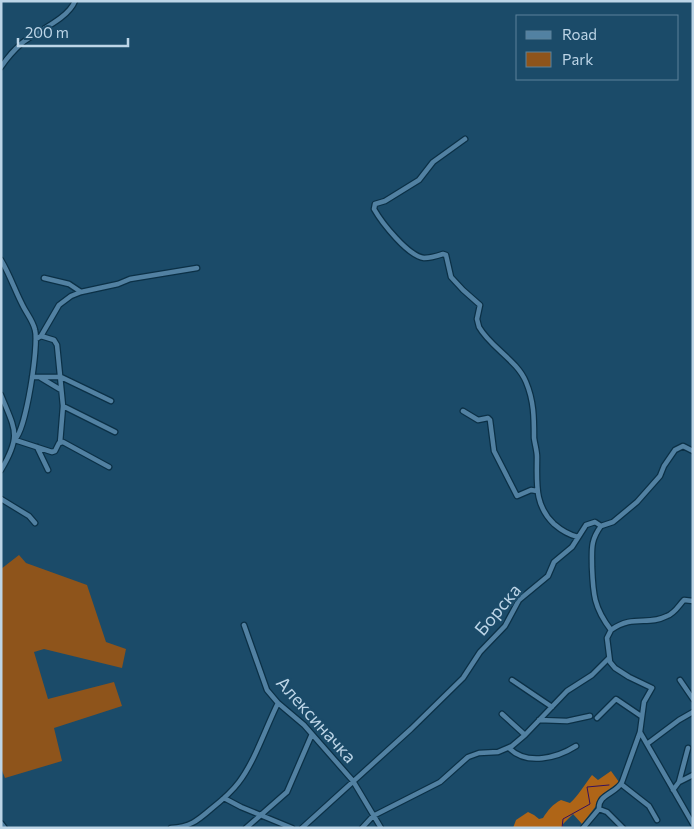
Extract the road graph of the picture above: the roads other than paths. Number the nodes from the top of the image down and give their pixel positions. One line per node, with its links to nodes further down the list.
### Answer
1 (75, 1): 3 (street)
2 (80, 1): 3 (street)
3 (73, 7): 4 (street)
4 (1, 67)
5 (465, 139): 29 (street)
6 (1, 260): 11 (street)
7 (197, 268): 9 (street)
8 (44, 278): 9 (street)
9 (79, 291): 10 (street)
10 (45, 327): 11 (street); 12 (street)
11 (35, 329): 12 (street)
12 (38, 337): 13 (street); 14 (street)
13 (32, 377): 15 (street); 22 (street)
14 (61, 377): 15 (street); 16 (street); 18 (street)
15 (42, 378): 16 (street)
16 (61, 390): 19 (street)
17 (1, 395): 22 (street)
18 (111, 401)
19 (63, 406): 21 (street); 23 (street)
20 (463, 411): 29 (street)
21 (115, 432)
22 (15, 440): 24 (street); 27 (street)
23 (60, 442): 24 (street); 26 (street)
24 (37, 448): 28 (street)
25 (693, 451): 32 (street)
26 (109, 467)
27 (2, 468)
28 (48, 470)
29 (537, 492): 33 (street)
30 (1, 499): 31 (street)
31 (35, 523)
32 (601, 526): 33 (street, Борска); 36 (street)
33 (578, 537): 57 (street, Борска)
34 (693, 601): 36 (street)
35 (244, 625): 41 (street, Алексиначка)
36 (611, 630): 37 (street)
37 (608, 659): 42 (street); 46 (street)
38 (512, 680): 42 (street)
39 (680, 680): 40 (street)
40 (693, 699)
41 (278, 702): 50 (street, Алексиначка); 61 (street)
42 (552, 707): 48 (street)
43 (693, 712): 52 (street)
44 (502, 714): 51 (street)
45 (590, 716): 48 (street)
46 (641, 716): 47 (street); 49 (street)
47 (598, 718)
48 (539, 720): 51 (street)
49 (640, 732): 52 (street); 59 (street)
50 (312, 734): 57 (street, Алексиначка); 63 (street)
51 (525, 736): 54 (street)
52 (648, 744): 60 (street)
53 (576, 746): 54 (street)
54 (509, 748): 64 (street)
55 (688, 748): 58 (street)
56 (693, 775): 58 (street)
57 (353, 781): 64 (street, Алексиначка); 72 (street, Борска)
58 (680, 782): 60 (street)
59 (621, 784): 62 (street); 65 (street)
60 (673, 790): 67 (street)
61 (224, 798): 63 (street); 69 (street)
62 (599, 810): 75 (street); 76 (street)
63 (260, 815): 70 (street); 71 (street)
64 (373, 816): 73 (street); 74 (street, Алексиначка)
65 (658, 820)
66 (1, 824): 68 (street)
67 (693, 824)
68 (4, 828)
69 (171, 828)
70 (246, 828)
71 (292, 828)
72 (302, 828)
73 (362, 828)
74 (381, 828)
75 (583, 828)
76 (623, 828)

